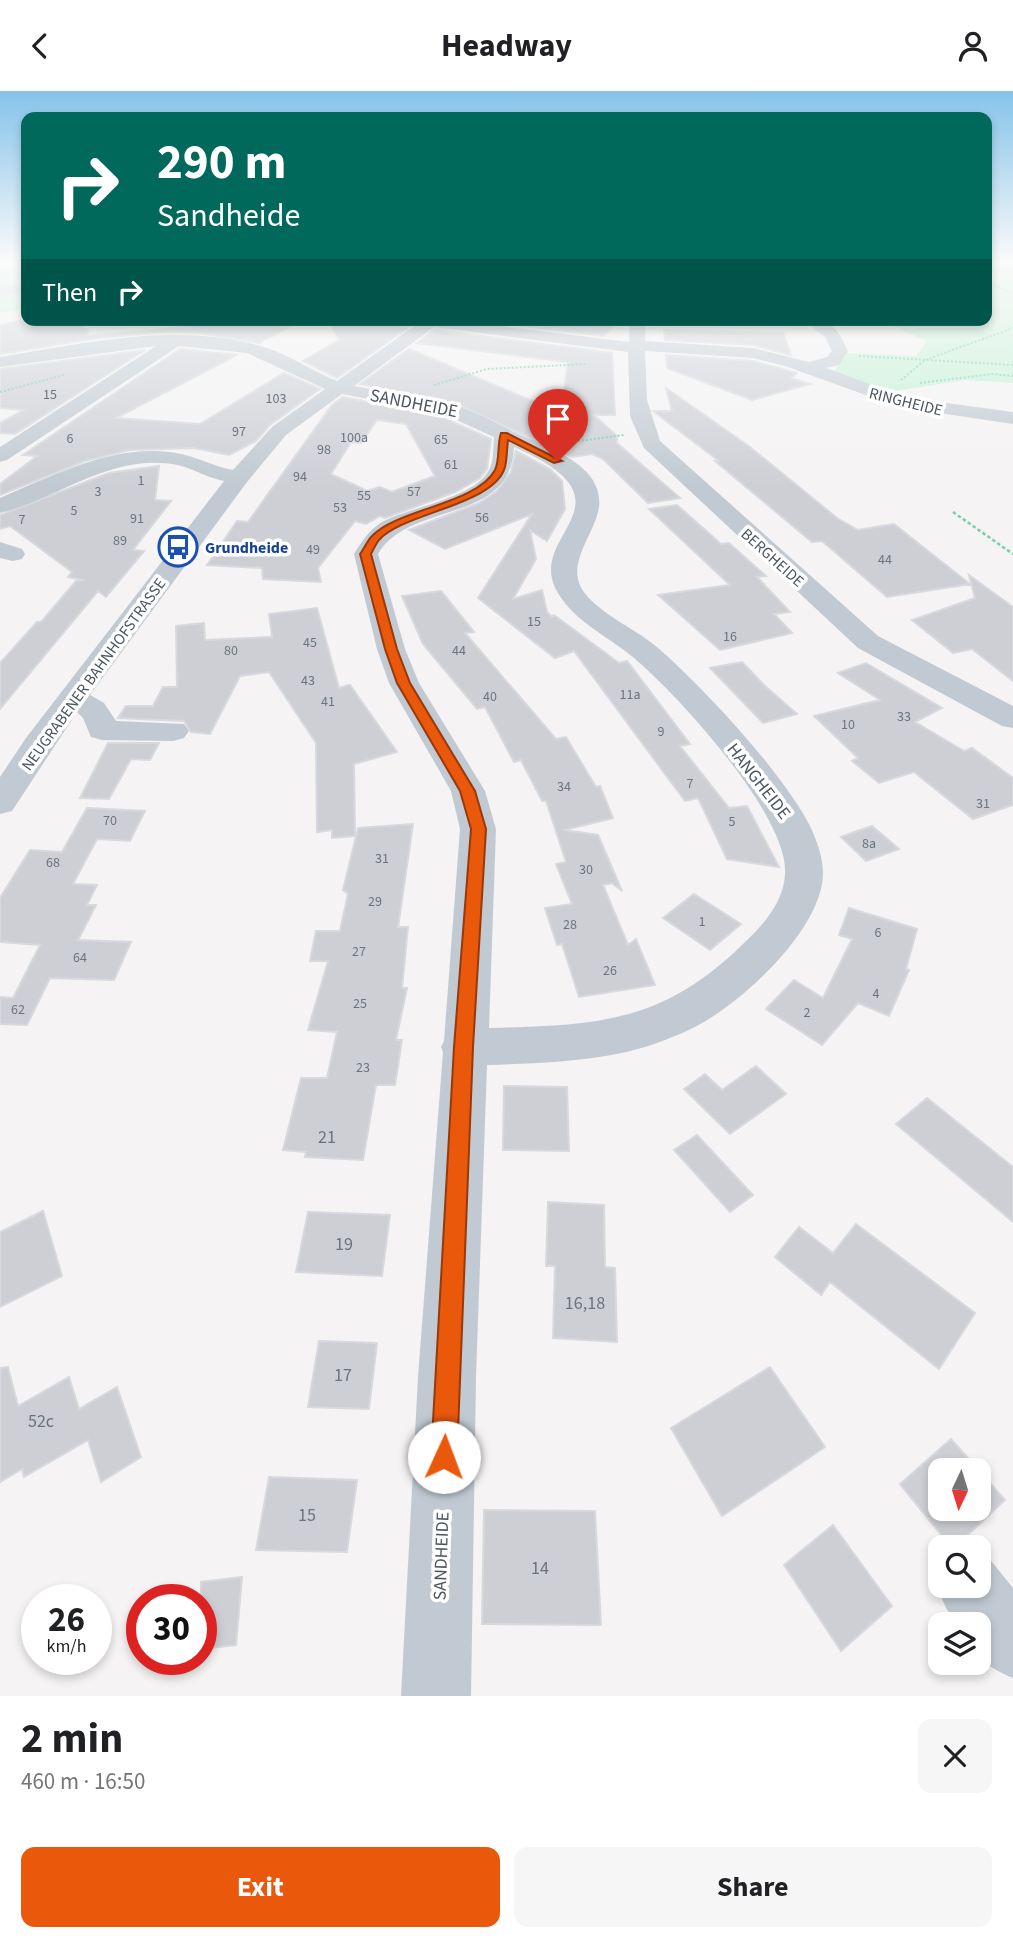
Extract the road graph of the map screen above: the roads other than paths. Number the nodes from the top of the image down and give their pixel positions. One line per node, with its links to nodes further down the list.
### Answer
1 (406, 336): 11 (street, NEUGRABENER BAHNHOFSTRASSE)
2 (524, 336): 7 (street, RINGHEIDE)
3 (638, 336): 7 (street)
4 (833, 336): 10 (street)
5 (183, 342): 6 (street, SANDHEIDE); 8 (street); 11 (street, SANDHEIDE)
6 (123, 345): 8 (street); 9 (street, SANDHEIDE)
7 (637, 353): 10 (street, RINGHEIDE); 19 (street, BERGHEIDE)
8 (148, 356): 14 (street)
9 (0, 362)
10 (808, 368): 12 (street, RINGHEIDE)
11 (338, 388): 13 (street, SANDHEIDE); 15 (street, NEUGRABENER BAHNHOFSTRASSE)
12 (1013, 418)
13 (519, 442): 22 (street, SANDHEIDE); 22 (street, HANGHEIDE)
14 (0, 456)
15 (239, 477): 16 (street); 17 (street, NEUGRABENER BAHNHOFSTRASSE)
16 (0, 506)
17 (67, 706): 18 (street); 20 (street); 21 (street, NEUGRABENER BAHNHOFSTRASSE)
18 (24, 712)
19 (1013, 719)
20 (173, 731)
21 (0, 803)
22 (463, 1047): 25 (street, SANDHEIDE)
23 (979, 1598): 24 (street)
24 (1013, 1644)
25 (436, 1696)

